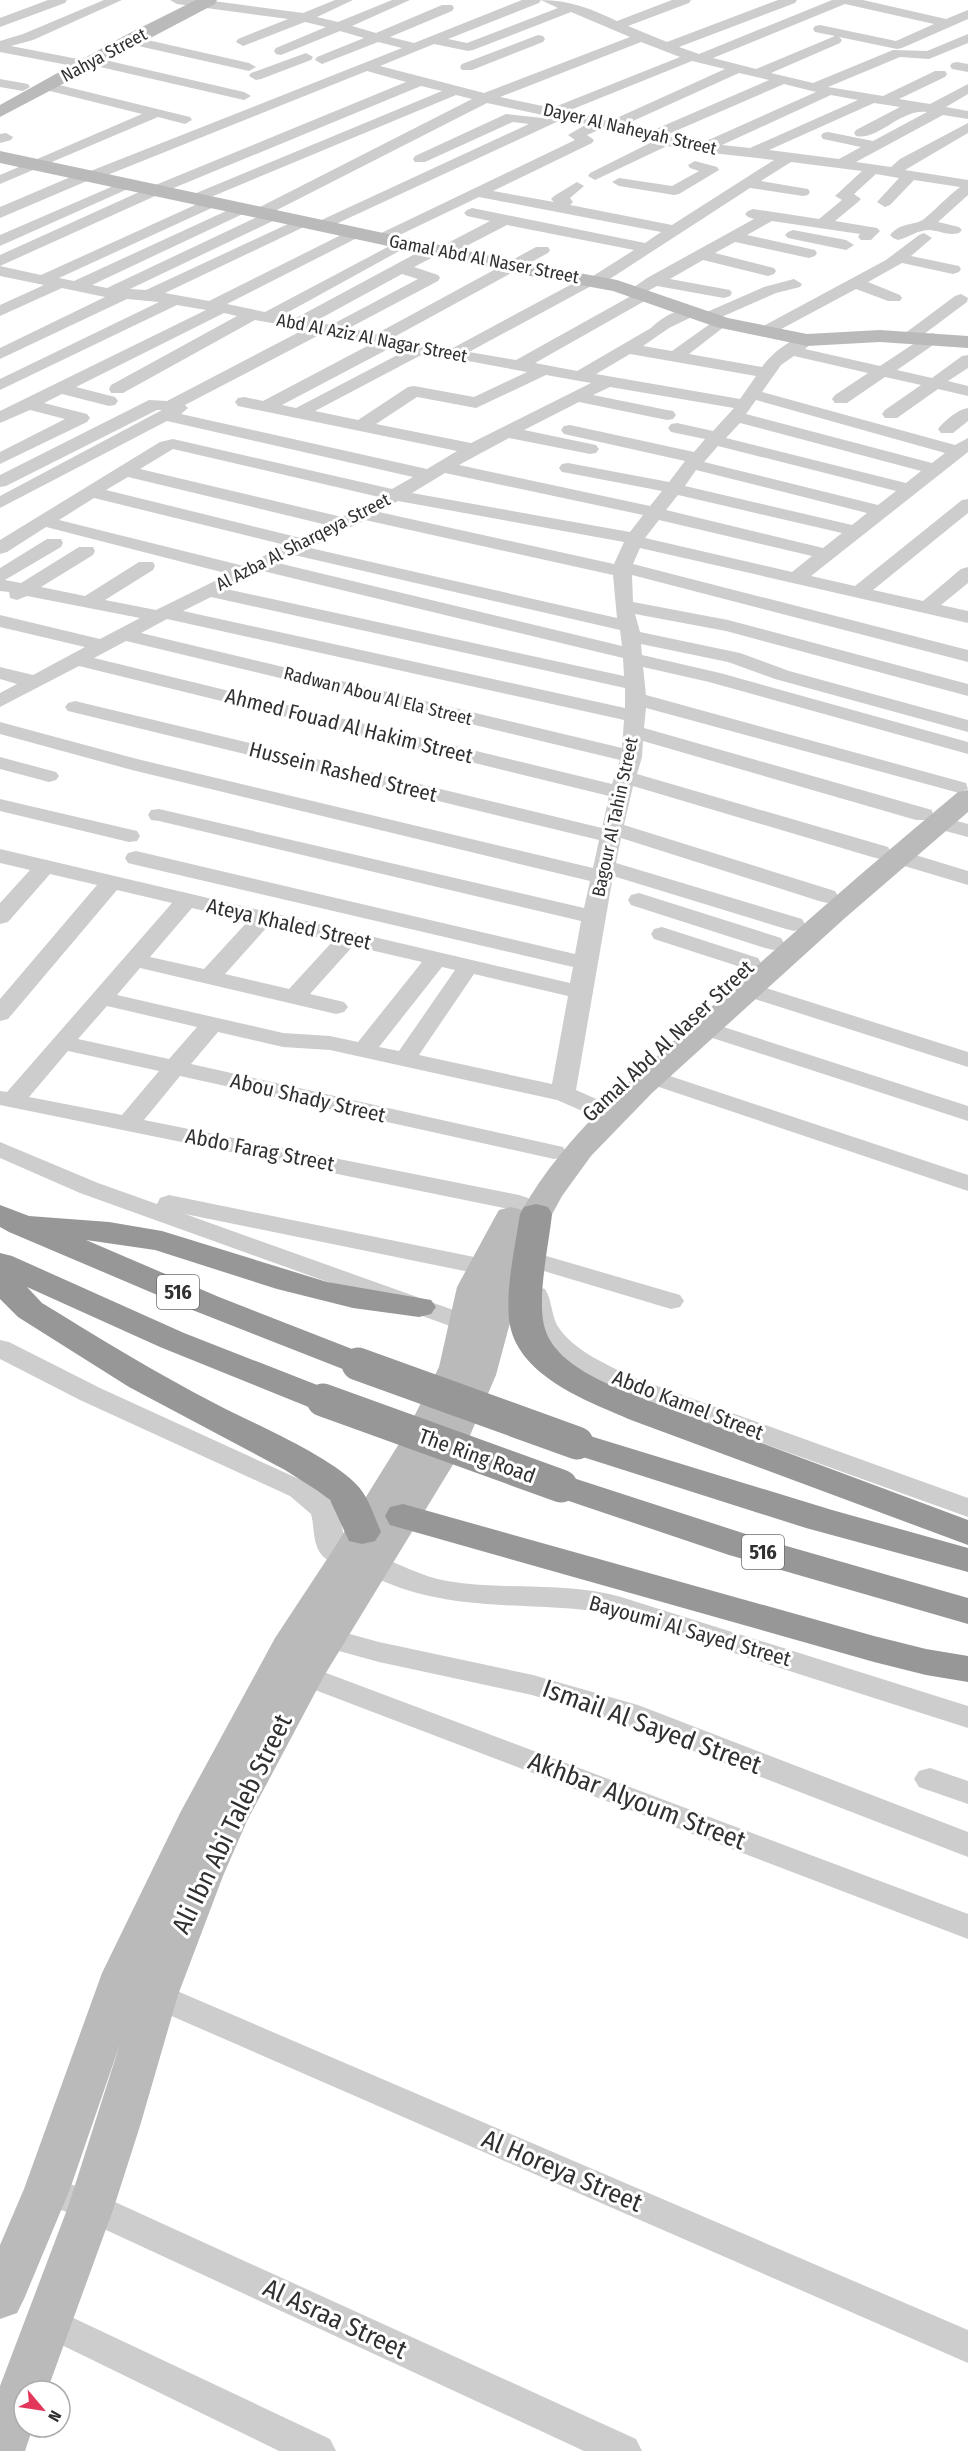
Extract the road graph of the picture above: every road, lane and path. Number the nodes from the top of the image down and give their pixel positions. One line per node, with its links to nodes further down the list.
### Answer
1 (27, 0): 16 (street)
2 (60, 0): 23 (street)
3 (115, 0): 39 (street)
4 (345, 0): 20 (street)
5 (403, 0): 26 (street)
6 (505, 0): 13 (street)
7 (658, 0): 18 (street)
8 (684, 0): 18 (street)
9 (790, 0): 43 (street)
10 (844, 0): 15 (street); 24 (street)
11 (902, 0): 19 (street)
12 (193, 2): 20 (street); 22 (street); 35 (street, Nahya Street); 50 (street, Nahya Street)
13 (529, 2): 21 (street)
14 (427, 3): 17 (street)
15 (815, 6): 53 (street)
16 (0, 10)
17 (457, 11): 21 (street); 32 (street)
18 (588, 11): 25 (street); 33 (street); 36 (street); 47 (street)
19 (968, 14): 24 (street)
20 (303, 17): 26 (street); 38 (street)
21 (486, 19): 36 (street)
22 (217, 20)
23 (0, 23)
24 (948, 23): 31 (street)
25 (575, 24)
26 (341, 26): 32 (street); 44 (street)
27 (820, 28): 31 (street)
28 (901, 29): 31 (street)
29 (665, 31): 33 (street)
30 (553, 33): 55 (street)
31 (922, 34)
32 (376, 36): 42 (street); 51 (street)
33 (644, 38): 43 (street); 52 (street)
34 (968, 38): 68 (street)
35 (130, 40): 48 (street); 50 (street, Nahya Street)
36 (432, 40): 42 (street)
37 (835, 40): 60 (street)
38 (243, 42)
39 (6, 43): 50 (street); 56 (street)
40 (854, 45): 64 (street)
41 (224, 46): 44 (street)
42 (415, 46): 45 (street); 57 (street)
43 (667, 48): 46 (street); 53 (street)
44 (270, 53): 48 (street)
45 (451, 55)
46 (649, 56)
47 (549, 58)
48 (293, 60): 51 (street)
49 (0, 61): 54 (street)
50 (95, 61): 56 (street, Nahya Street); 63 (street); 73 (street)
51 (324, 61): 57 (street, Dayer Al Naheyah Street); 65 (street)
52 (574, 63): 71 (street); 78 (street)
53 (695, 63): 58 (street); 87 (street)
54 (15, 64)
55 (467, 67)
56 (72, 68): 67 (street, Nahya Street); 75 (street, Nahya Street)
57 (364, 68): 62 (street, Dayer Al Naheyah Street); 77 (street)
58 (737, 69): 60 (street); 89 (street)
59 (444, 73): 62 (street)
60 (756, 74): 64 (street)
61 (940, 74): 76 (street)
62 (421, 77): 70 (street, Dayer Al Naheyah Street); 124 (street)
63 (216, 80)
64 (779, 80): 68 (street); 93 (street)
65 (276, 81)
66 (863, 85): 72 (street)
67 (47, 86): 74 (street); 75 (street, Nahya Street)
68 (813, 88): 72 (street)
69 (968, 88): 83 (street)
70 (459, 91): 71 (street, Dayer Al Naheyah Street); 126 (street)
71 (484, 91): 78 (street, Dayer Al Naheyah Street); 131 (street)
72 (836, 92): 76 (street); 96 (street)
73 (244, 96)
74 (91, 97): 80 (street); 81 (street)
75 (0, 98)
76 (880, 99): 79 (street); 98 (street)
77 (284, 100): 82 (street); 112 (street)
78 (508, 102): 87 (street, Dayer Al Naheyah Street)
79 (915, 105): 83 (street); 91 (street)
80 (71, 106)
81 (126, 106): 84 (street); 85 (street)
82 (303, 106)
83 (938, 109): 86 (street); 95 (street)
84 (156, 113): 88 (street); 105 (street)
85 (106, 114)
86 (968, 115)
87 (553, 116): 89 (street, Dayer Al Naheyah Street); 97 (street); 100 (street)
88 (185, 120)
89 (607, 124): 93 (street, Dayer Al Naheyah Street); 122 (street)
90 (968, 127): 114 (street)
91 (861, 133)
92 (828, 136): 95 (street)
93 (649, 137): 94 (street, Dayer Al Naheyah Street)
94 (665, 141): 96 (street, Dayer Al Naheyah Street); 111 (street)
95 (876, 146): 104 (street)
96 (704, 148): 98 (street, Dayer Al Naheyah Street)
97 (441, 149): 100 (street); 102 (street)
98 (750, 154): 101 (street, Dayer Al Naheyah Street)
99 (93, 155): 108 (street)
100 (471, 156): 136 (street)
101 (787, 158): 104 (street, Dayer Al Naheyah Street); 106 (street)
102 (420, 159)
103 (2, 160): 105 (street, Gamal Abd Al Naser Street)
104 (841, 164): 110 (street, Dayer Al Naheyah Street)
105 (33, 165): 108 (street, Gamal Abd Al Naser Street); 115 (street)
106 (773, 166): 110 (street); 117 (street)
107 (960, 167): 120 (street)
108 (55, 170): 112 (street, Gamal Abd Al Naser Street)
109 (665, 174): 113 (street)
110 (866, 175): 114 (street, Dayer Al Naheyah Street); 137 (street)
111 (595, 176)
112 (87, 177): 118 (street, Gamal Abd Al Naser Street); 130 (street)
113 (691, 178): 116 (street); 125 (street)
114 (901, 178): 120 (street, Dayer Al Naheyah Street); 128 (street)
115 (0, 180)
116 (619, 182)
117 (746, 183): 123 (street); 125 (street)
118 (125, 185): 124 (street, Gamal Abd Al Naser Street); 146 (street)
119 (577, 186): 129 (street)
120 (935, 186): 121 (street)
121 (968, 186): 140 (street)
122 (476, 192): 129 (street); 145 (street)
123 (803, 192)
124 (158, 196): 126 (street, Gamal Abd Al Naser Street); 154 (street)
125 (727, 196): 135 (street)
126 (197, 200): 131 (street, Gamal Abd Al Naser Street); 161 (street)
127 (597, 202): 135 (street)
128 (885, 202)
129 (558, 207): 138 (street)
130 (0, 213)
131 (258, 213): 136 (street, Gamal Abd Al Naser Street); 167 (street); 169 (street)
132 (472, 213): 134 (street)
133 (757, 219): 137 (street); 143 (street); 148 (street)
134 (504, 220): 149 (street); 151 (street)
135 (692, 220): 138 (street)
136 (312, 224): 141 (street, Gamal Abd Al Naser Street); 170 (street)
137 (823, 224): 144 (street)
138 (674, 230): 149 (street)
139 (954, 230): 140 (street)
140 (925, 231): 142 (street); 155 (street)
141 (356, 233): 145 (street, Gamal Abd Al Naser Street); 175 (street)
142 (898, 235)
143 (732, 237): 152 (street); 153 (street)
144 (866, 237)
145 (380, 238): 147 (street, Gamal Abd Al Naser Street)
146 (0, 242)
147 (404, 244): 151 (street, Gamal Abd Al Naser Street); 177 (street)
148 (846, 245)
149 (647, 248): 164 (street)
150 (542, 250): 156 (street)
151 (438, 251): 156 (street, Gamal Abd Al Naser Street); 157 (street)
152 (809, 253)
153 (702, 255): 159 (street); 160 (street)
154 (0, 261)
155 (896, 261): 158 (street); 162 (street); 165 (street)
156 (514, 267): 164 (street, Gamal Abd Al Naser Street); 184 (street)
157 (400, 268): 179 (street); 181 (street)
158 (952, 269)
159 (672, 270): 168 (street); 168 (street)
160 (768, 271)
161 (38, 272): 163 (street, Abd Al Aziz Al Nagar Street); 167 (street, Abd Al Aziz Al Nagar Street)
162 (935, 273)
163 (8, 276)
164 (593, 280): 168 (street, Gamal Abd Al Naser Street); 191 (street)
165 (855, 283): 171 (street); 180 (street)
166 (794, 284): 178 (street)
167 (74, 286): 169 (street, Abd Al Aziz Al Nagar Street); 174 (street); 176 (street)
168 (644, 289): 178 (street, Gamal Abd Al Naser Street); 194 (street)
169 (117, 293): 170 (street, Abd Al Aziz Al Nagar Street); 190 (street)
170 (148, 296): 173 (street, Abd Al Aziz Al Nagar Street)
171 (894, 298)
172 (961, 299): 182 (street)
173 (175, 300): 175 (street, Abd Al Aziz Al Nagar Street); 201 (street)
174 (59, 303)
175 (213, 306): 177 (street, Abd Al Aziz Al Nagar Street); 202 (street); 206 (street)
176 (0, 310)
177 (261, 316): 179 (street, Abd Al Aziz Al Nagar Street); 202 (street)
178 (705, 318): 180 (street, Gamal Abd Al Naser Street); 188 (street); 192 (street)
179 (299, 323): 181 (street, Abd Al Aziz Al Nagar Street)
180 (766, 324): 185 (street, Gamal Abd Al Naser Street)
181 (326, 329): 184 (street, Abd Al Aziz Al Nagar Street); 210 (street)
182 (910, 337): 183 (street, Gamal Abd Al Naser Street); 185 (street, Gamal Abd Al Naser Street)
183 (933, 338): 186 (street, Gamal Abd Al Naser Street); 196 (street)
184 (384, 340): 187 (street, Abd Al Aziz Al Nagar Street); 209 (street)
185 (807, 340): 189 (street, Bagour Al Tahin Street)
186 (968, 342)
187 (423, 348): 191 (street, Abd Al Aziz Al Nagar Street); 212 (street)
188 (627, 348): 192 (street); 198 (street)
189 (789, 350): 196 (street); 197 (street, Bagour Al Tahin Street)
190 (0, 354)
191 (453, 354): 194 (street, Abd Al Aziz Al Nagar Street)
192 (674, 357): 197 (street)
193 (968, 360): 200 (street)
194 (518, 366): 195 (street, Abd Al Aziz Al Nagar Street)
195 (544, 370): 198 (street, Abd Al Aziz Al Nagar Street); 216 (street)
196 (882, 372): 200 (street); 205 (street)
197 (767, 373): 208 (street, Bagour Al Tahin Street)
198 (578, 377): 199 (street, Abd Al Aziz Al Nagar Street)
199 (606, 382): 204 (street, Al Azba Al Sharqeya Street); 208 (street, Abd Al Aziz Al Nagar Street)
200 (935, 383): 203 (street); 213 (street)
201 (0, 385)
202 (60, 388): 206 (street)
203 (968, 391)
204 (577, 397): 221 (street, Al Azba Al Sharqeya Street); 222 (street)
205 (841, 399)
206 (19, 401): 214 (street); 226 (street)
207 (244, 402): 209 (street)
208 (744, 405): 222 (street, Bagour Al Tahin Street); 223 (street); 229 (street)
209 (266, 406): 212 (street)
210 (168, 411): 231 (street); 232 (street); 237 (street)
211 (968, 412): 218 (street)
212 (299, 413): 216 (street)
213 (891, 414)
214 (0, 418)
215 (414, 420): 217 (street)
216 (361, 426): 224 (street)
217 (446, 426)
218 (947, 429)
219 (467, 430): 221 (street)
220 (570, 430): 227 (street)
221 (503, 434): 224 (street, Al Azba Al Sharqeya Street); 225 (street)
222 (716, 439): 227 (street, Bagour Al Tahin Street); 234 (street)
223 (963, 447): 229 (street)
224 (473, 449): 231 (street, Al Azba Al Sharqeya Street)
225 (604, 453)
226 (0, 459)
227 (695, 461): 233 (street, Bagour Al Tahin Street); 239 (street)
228 (568, 468): 233 (street)
229 (935, 469): 234 (street)
230 (124, 471): 235 (street); 236 (street); 243 (street)
231 (437, 471): 236 (street, Al Azba Al Sharqeya Street); 240 (street)
232 (0, 482)
233 (672, 488): 240 (street, Bagour Al Tahin Street); 244 (street)
234 (910, 489): 239 (street)
235 (91, 492): 242 (street); 247 (street)
236 (388, 499): 241 (street, Al Azba Al Sharqeya Street); 245 (street)
237 (0, 503)
238 (968, 504): 261 (street)
239 (881, 511): 244 (street)
240 (654, 513): 245 (street, Bagour Al Tahin Street); 250 (street)
241 (363, 514): 243 (street, Al Azba Al Sharqeya Street); 254 (street)
242 (43, 521): 248 (street); 253 (street)
243 (341, 525): 247 (street, Al Azba Al Sharqeya Street); 251 (street)
244 (856, 531): 250 (street)
245 (634, 539): 254 (street, Bagour Al Tahin Street); 257 (street)
246 (54, 543): 256 (street)
247 (296, 546): 253 (street, Al Azba Al Sharqeya Street); 270 (street)
248 (0, 548)
249 (86, 551): 259 (street)
250 (827, 554): 257 (street)
251 (483, 558)
252 (146, 566): 262 (street)
253 (253, 568): 260 (street, Al Azba Al Sharqeya Street); 270 (street)
254 (622, 569): 264 (street, Bagour Al Tahin Street); 272 (street)
255 (968, 573): 265 (street)
256 (0, 576)
257 (796, 578): 261 (street)
258 (0, 585): 259 (street)
259 (24, 590): 262 (street); 263 (street)
260 (208, 591): 266 (street, Al Azba Al Sharqeya Street); 279 (street)
261 (859, 592): 265 (street)
262 (88, 602): 266 (street)
263 (0, 606)
264 (624, 606): 270 (street, Bagour Al Tahin Street); 276 (street)
265 (926, 608): 267 (street)
266 (161, 614): 269 (street, Al Azba Al Sharqeya Street); 279 (street)
267 (968, 617)
268 (0, 621): 271 (street)
269 (125, 635): 271 (street, Al Azba Al Sharqeya Street); 285 (street, Radwan Abou Al Ela Street)
270 (631, 644): 279 (street, Bagour Al Tahin Street); 280 (street); 282 (street)
271 (103, 646): 273 (street, Al Azba Al Sharqeya Street)
272 (968, 656)
273 (77, 660): 275 (street, Al Azba Al Sharqeya Street); 285 (street, Ahmed Fouad Al Hakim Street)
274 (0, 673): 275 (street)
275 (35, 682): 277 (street, Al Azba Al Sharqeya Street)
276 (968, 690)
277 (3, 697)
278 (75, 707): 291 (street, Hussein Rashed Street)
279 (635, 708): 285 (street, Bagour Al Tahin Street); 286 (street); 289 (street)
280 (968, 726)
281 (0, 728): 297 (street)
282 (968, 748)
283 (0, 763): 284 (street)
284 (49, 776)
285 (626, 776): 291 (street, Bagour Al Tahin Street); 293 (street)
286 (965, 788): 289 (street, Gamal Abd Al Naser Street)
287 (0, 805): 292 (street)
288 (159, 815): 304 (street)
289 (931, 819): 290 (street); 293 (street, Gamal Abd Al Naser Street)
290 (968, 831)
291 (611, 832): 297 (street, Bagour Al Tahin Street); 300 (street, Hussein Rashed Street)
292 (129, 836)
293 (890, 854): 298 (street); 300 (street, Gamal Abd Al Naser Street); 308 (street, Gamal Abd Al Naser Street)
294 (0, 856): 296 (street, Ateya Khaled Street)
295 (136, 858): 311 (street)
296 (45, 866): 299 (street, Ateya Khaled Street); 303 (street)
297 (602, 872): 304 (street, Bagour Al Tahin Street); 308 (street)
298 (968, 878)
299 (112, 882): 301 (street, Ateya Khaled Street); 318 (street)
300 (827, 896): 308 (street, Gamal Abd Al Naser Street)
301 (187, 900): 305 (street, Ateya Khaled Street); 310 (street)
302 (639, 900): 308 (street)
303 (0, 916)
304 (593, 917): 311 (street, Bagour Al Tahin Street)
305 (263, 918): 307 (street, Ateya Khaled Street); 313 (street)
306 (662, 934): 308 (street)
307 (348, 938): 309 (street, Ateya Khaled Street); 316 (street)
308 (766, 955): 320 (street, Gamal Abd Al Naser Street); 324 (street); 329 (street, Gamal Abd Al Naser Street)
309 (436, 959): 312 (street, Ateya Khaled Street); 322 (street)
310 (134, 960): 313 (street); 315 (street)
311 (584, 963): 314 (street, Bagour Al Tahin Street)
312 (468, 967): 314 (street, Ateya Khaled Street); 323 (street)
313 (209, 978): 316 (street)
314 (578, 992): 327 (street, Bagour Al Tahin Street)
315 (101, 998): 319 (street); 321 (street)
316 (295, 998): 317 (street)
317 (336, 1007)
318 (0, 1014)
319 (212, 1024): 322 (street); 325 (street)
320 (705, 1029): 326 (street, Gamal Abd Al Naser Street); 330 (street)
321 (63, 1043): 325 (street, Abou Shady Street); 328 (street)
322 (364, 1050): 323 (street)
323 (405, 1059): 327 (street)
324 (968, 1060)
325 (174, 1068): 331 (street); 333 (street, Abou Shady Street)
326 (651, 1077): 329 (street, Gamal Abd Al Naser Street); 334 (street)
327 (564, 1094): 329 (street)
328 (6, 1099): 331 (street, Abdo Farag Street)
329 (603, 1112): 333 (street, Gamal Abd Al Naser Street); 336 (street, Gamal Abd Al Naser Street)
330 (968, 1114)
331 (128, 1124): 336 (street, Abdo Farag Street)
332 (0, 1149): 335 (street)
333 (554, 1152): 336 (street, Gamal Abd Al Naser Street)
334 (968, 1183)
335 (89, 1188): 340 (street); 343 (street)
336 (534, 1204): 338 (street, Abdo Kamel Street); 340 (street, Gamal Abd Al Naser Street); 346 (street, Gamal Abd Al Naser Street); 349 (highway)
337 (11, 1220): 343 (highway); 351 (highway, 516, bridge)
338 (536, 1262): 342 (street); 347 (street, Abdo Kamel Street)
339 (0, 1263): 352 (highway, The Ring Road / 516, bridge)
340 (484, 1267): 344 (street, Gamal Abd Al Naser Street)
341 (0, 1280): 350 (highway)
342 (671, 1301)
343 (419, 1307): 344 (street)
344 (464, 1323): 346 (street, Gamal Abd Al Naser Street)
345 (0, 1348): 350 (street)
346 (469, 1365): 348 (street, Ali Ibn Abi Taleb Street); 350 (street, Ali Ibn Abi Taleb Street)
347 (968, 1508)
348 (403, 1516): 350 (street, Ali Ibn Abi Taleb Street); 354 (highway)
349 (968, 1533)
350 (361, 1552): 353 (street, Ali Ibn Abi Taleb Street); 356 (street, Bayoumi Al Sayed Street); 362 (street, Ali Ibn Abi Taleb Street)
351 (968, 1560)
352 (968, 1611)
353 (328, 1638): 355 (street, Ali Ibn Abi Taleb Street); 359 (street, Ismail Al Sayed Street)
354 (968, 1669)
355 (305, 1675): 360 (street, Akhbar Alyoum Street); 361 (street, Ali Ibn Abi Taleb Street)
356 (968, 1717)
357 (930, 1779): 358 (street)
358 (968, 1793)
359 (968, 1845)
360 (968, 1927)
361 (156, 1995): 363 (street, Ali Ibn Abi Taleb Street); 366 (street, Al Horeya Street)
362 (46, 2189): 363 (street, Al Asraa Street); 364 (street, Ali Ibn Abi Taleb Street)
363 (91, 2207): 365 (street, Ali Ibn Abi Taleb Street); 369 (street, Al Asraa Street)
364 (4, 2280)
365 (48, 2321): 367 (street, Ali Ibn Abi Taleb Street); 368 (street)
366 (968, 2347)
367 (9, 2448)
368 (317, 2451)
369 (623, 2451)

